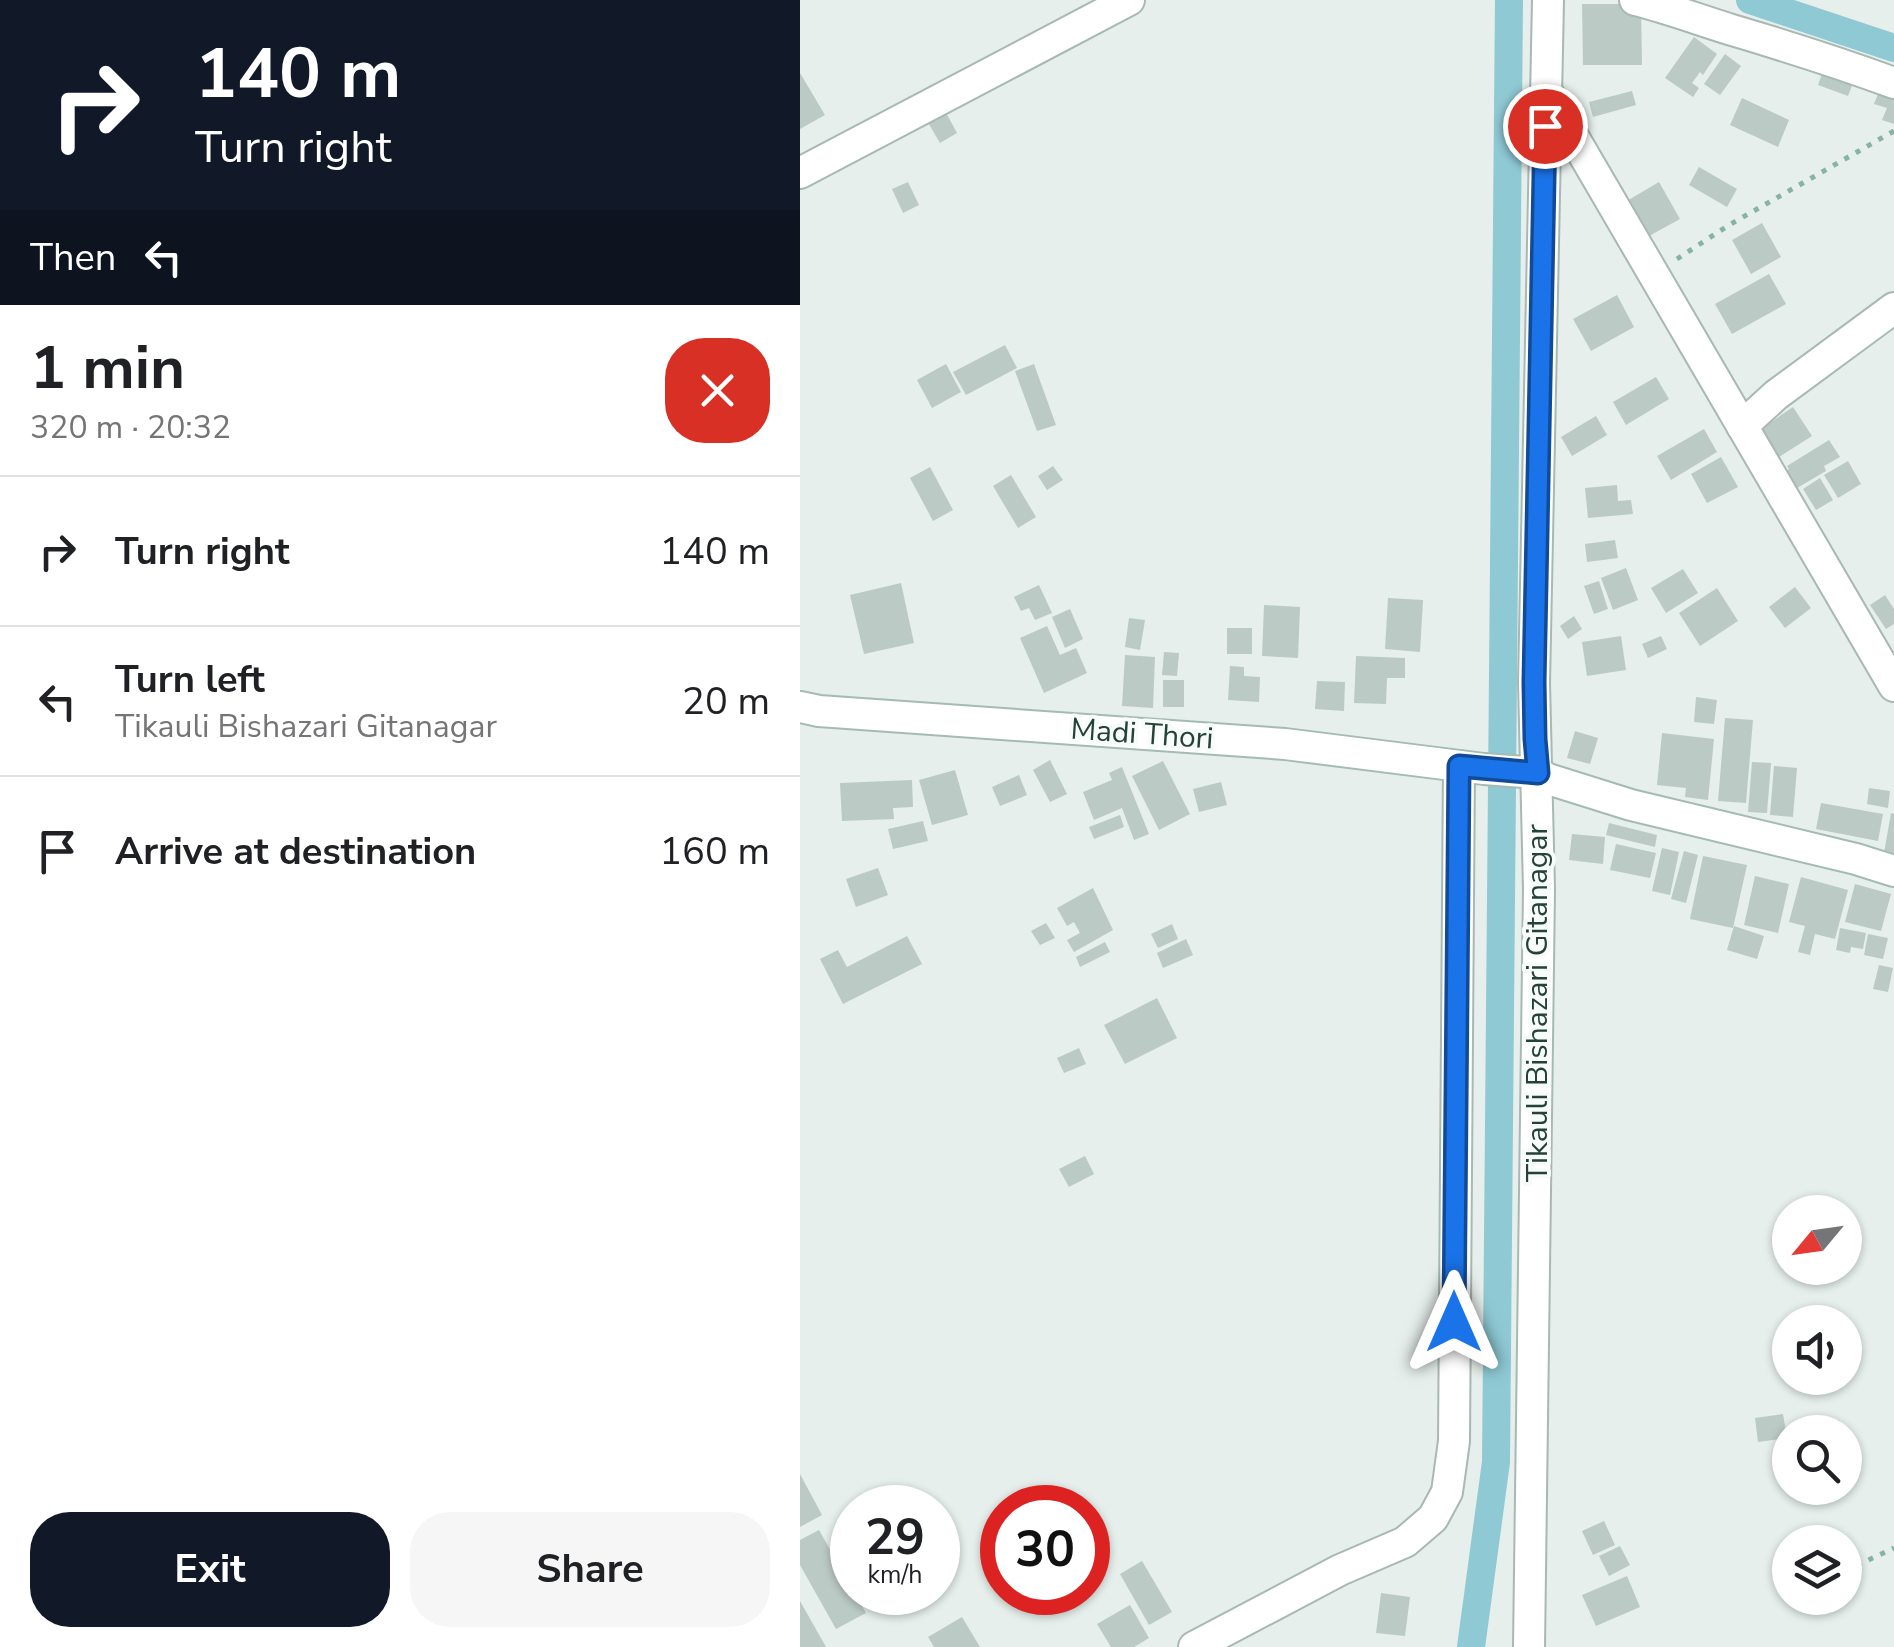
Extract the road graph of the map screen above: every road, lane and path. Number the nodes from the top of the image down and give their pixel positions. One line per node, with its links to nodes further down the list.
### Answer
1 (1129, 0): 7 (street)
2 (1548, 0): 5 (street, Tikauli Bishazari Gitanagar)
3 (1635, 0): 4 (street)
4 (1894, 83)
5 (1546, 90): 8 (street); 14 (street, Tikauli Bishazari Gitanagar)
6 (1894, 132): 8 (path)
7 (800, 173)
8 (1653, 274): 10 (street)
9 (1894, 308): 10 (street)
10 (1742, 426): 11 (street)
11 (1894, 686)
12 (800, 707): 13 (street, Madi Thori)
13 (1471, 767): 14 (street, Madi Thori); 18 (street)
14 (1535, 773): 15 (street, Madi Thori); 19 (street, Tikauli Bishazari Gitanagar)
15 (1894, 871)
16 (1894, 1548): 17 (path)
17 (1862, 1564)
18 (1194, 1647)
19 (1529, 1647)

